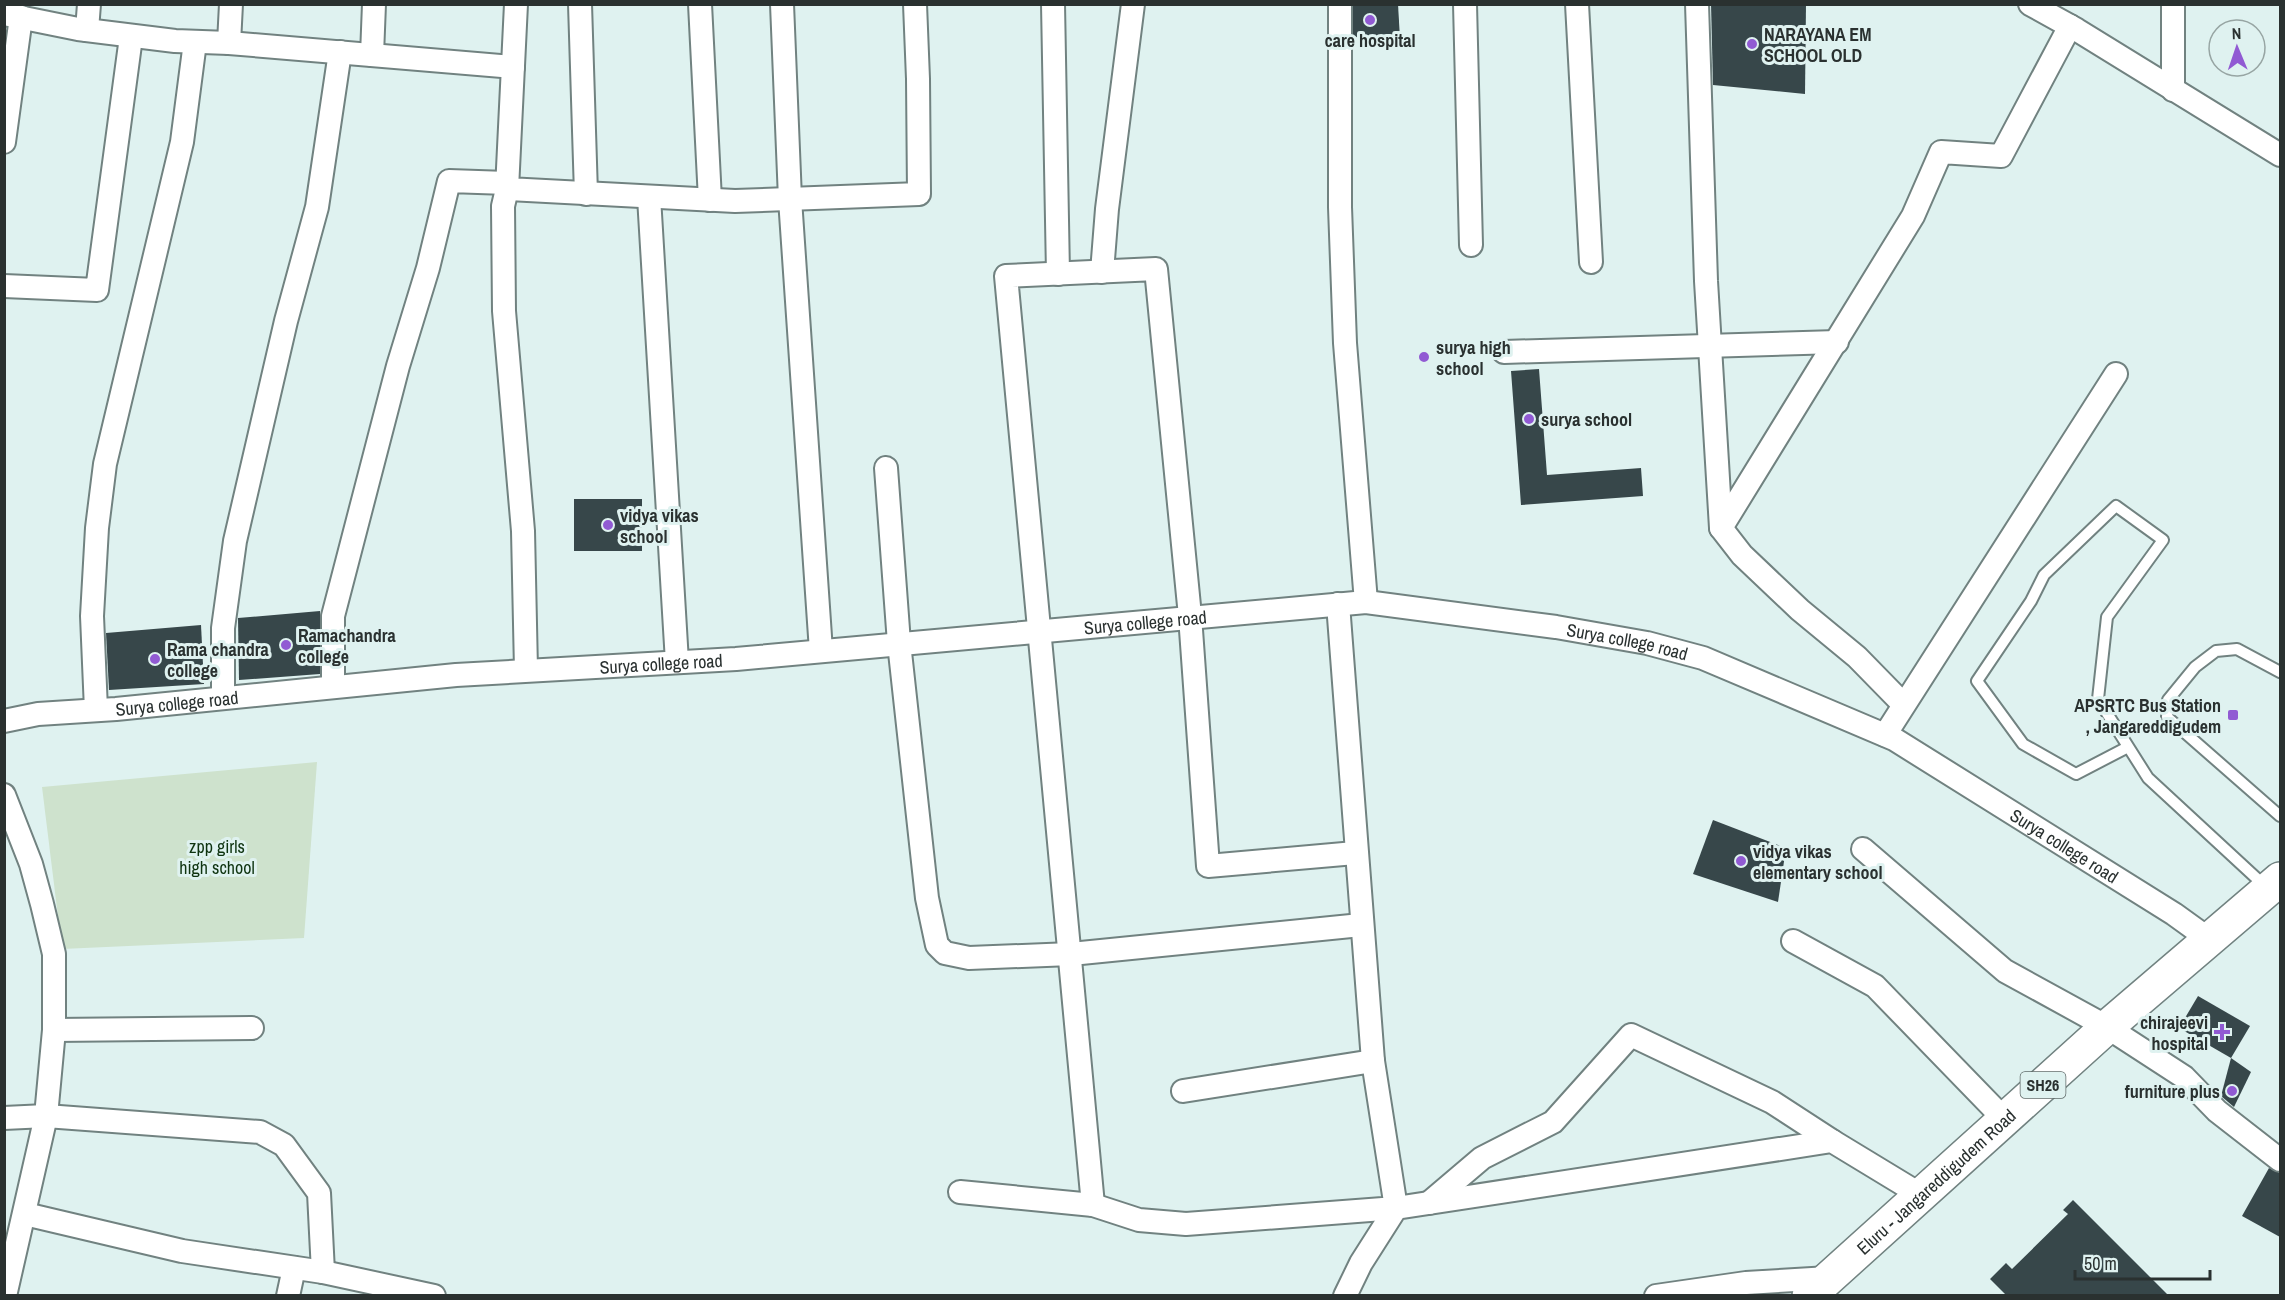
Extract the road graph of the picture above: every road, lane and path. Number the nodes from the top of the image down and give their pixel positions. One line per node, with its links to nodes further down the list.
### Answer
1 (90, 4): 19 (street)
2 (231, 4): 22 (street)
3 (374, 4): 24 (street)
4 (516, 4): 25 (street)
5 (580, 4): 30 (street)
6 (700, 4): 33 (street)
7 (782, 4): 32 (street)
8 (915, 4): 32 (street)
9 (1053, 4): 37 (street)
10 (1133, 4): 36 (street)
11 (1340, 4): 45 (street)
12 (1465, 4): 34 (street)
13 (1577, 4): 35 (street)
14 (1697, 4): 40 (street)
15 (2030, 4): 18 (street)
16 (2172, 4): 26 (street)
17 (13, 16): 19 (street); 27 (street)
18 (2070, 26): 26 (street); 39 (street)
19 (87, 30): 20 (street)
20 (131, 37): 21 (street); 38 (street)
21 (195, 42): 22 (street); 57 (street)
22 (229, 43): 23 (street)
23 (340, 52): 24 (street); 55 (street)
24 (372, 55): 25 (street)
25 (513, 67): 29 (street)
26 (2173, 90): 28 (street)
27 (4, 142)
28 (2280, 155)
29 (507, 186): 30 (street); 52 (street); 54 (street)
30 (586, 194): 31 (street)
31 (649, 197): 33 (street); 51 (street)
32 (790, 199): 33 (street); 50 (street)
33 (710, 200)
34 (1471, 245)
35 (1591, 262)
36 (1102, 272): 37 (street); 47 (street)
37 (1058, 274): 48 (street)
38 (4, 286)
39 (1837, 342): 40 (street); 44 (street)
40 (1710, 348): 41 (street); 44 (street)
41 (1504, 352)
42 (2116, 374): 56 (street)
43 (886, 468): 49 (street)
44 (1721, 528): 56 (street)
45 (1366, 602): 46 (street, Surya college road); 59 (street, Surya college road)
46 (1338, 603): 47 (street, Surya college road); 64 (street)
47 (1190, 616): 48 (street, Surya college road); 64 (street)
48 (1041, 630): 49 (street, Surya college road); 69 (street)
49 (899, 643): 50 (street, Surya college road); 69 (street)
50 (821, 651): 51 (street, Surya college road)
51 (677, 662): 52 (street, Surya college road)
52 (526, 670): 54 (street, Surya college road)
53 (2280, 672): 62 (lane)
54 (333, 686): 55 (street, Surya college road)
55 (223, 697): 57 (street, Surya college road)
56 (1903, 704): 59 (street)
57 (96, 710): 58 (street, Surya college road)
58 (4, 721)
59 (1885, 735): 67 (street, Surya college road)
60 (2128, 747): 60 (lane); 65 (lane)
61 (4, 795): 72 (street)
62 (2280, 816)
63 (1863, 849): 70 (street)
64 (1355, 853): 66 (street)
65 (2276, 890): 67 (main road, Eluru - Jangareddigudem Road / SH26)
66 (1361, 925): 69 (street); 73 (street)
67 (2210, 940): 70 (main road, Eluru - Jangareddigudem Road / SH26)
68 (1793, 941): 77 (street)
69 (1071, 954): 83 (street)
70 (2107, 1027): 77 (main road, Eluru - Jangareddigudem Road / SH26); 79 (street)
71 (252, 1028): 72 (street)
72 (54, 1030): 75 (street)
73 (1372, 1061): 74 (street); 84 (street)
74 (1183, 1091)
75 (46, 1116): 76 (street); 85 (street); 87 (street)
76 (4, 1118)
77 (2005, 1120): 81 (main road, Eluru - Jangareddigudem Road / SH26)
78 (1832, 1141): 81 (street); 82 (street); 82 (street)
79 (2280, 1160)
80 (960, 1192): 83 (street)
81 (1921, 1196): 89 (main road, Eluru - Jangareddigudem Road / SH26)
82 (1429, 1203): 84 (street)
83 (1093, 1204): 84 (street)
84 (1396, 1208): 93 (street)
85 (25, 1214): 86 (street); 88 (street)
86 (294, 1268): 87 (street); 91 (street)
87 (323, 1272): 92 (street)
88 (5, 1288): 90 (street)
89 (1820, 1289): 94 (street)
90 (5, 1296)
91 (288, 1296)
92 (434, 1296)
93 (1345, 1296)
94 (1656, 1296)

